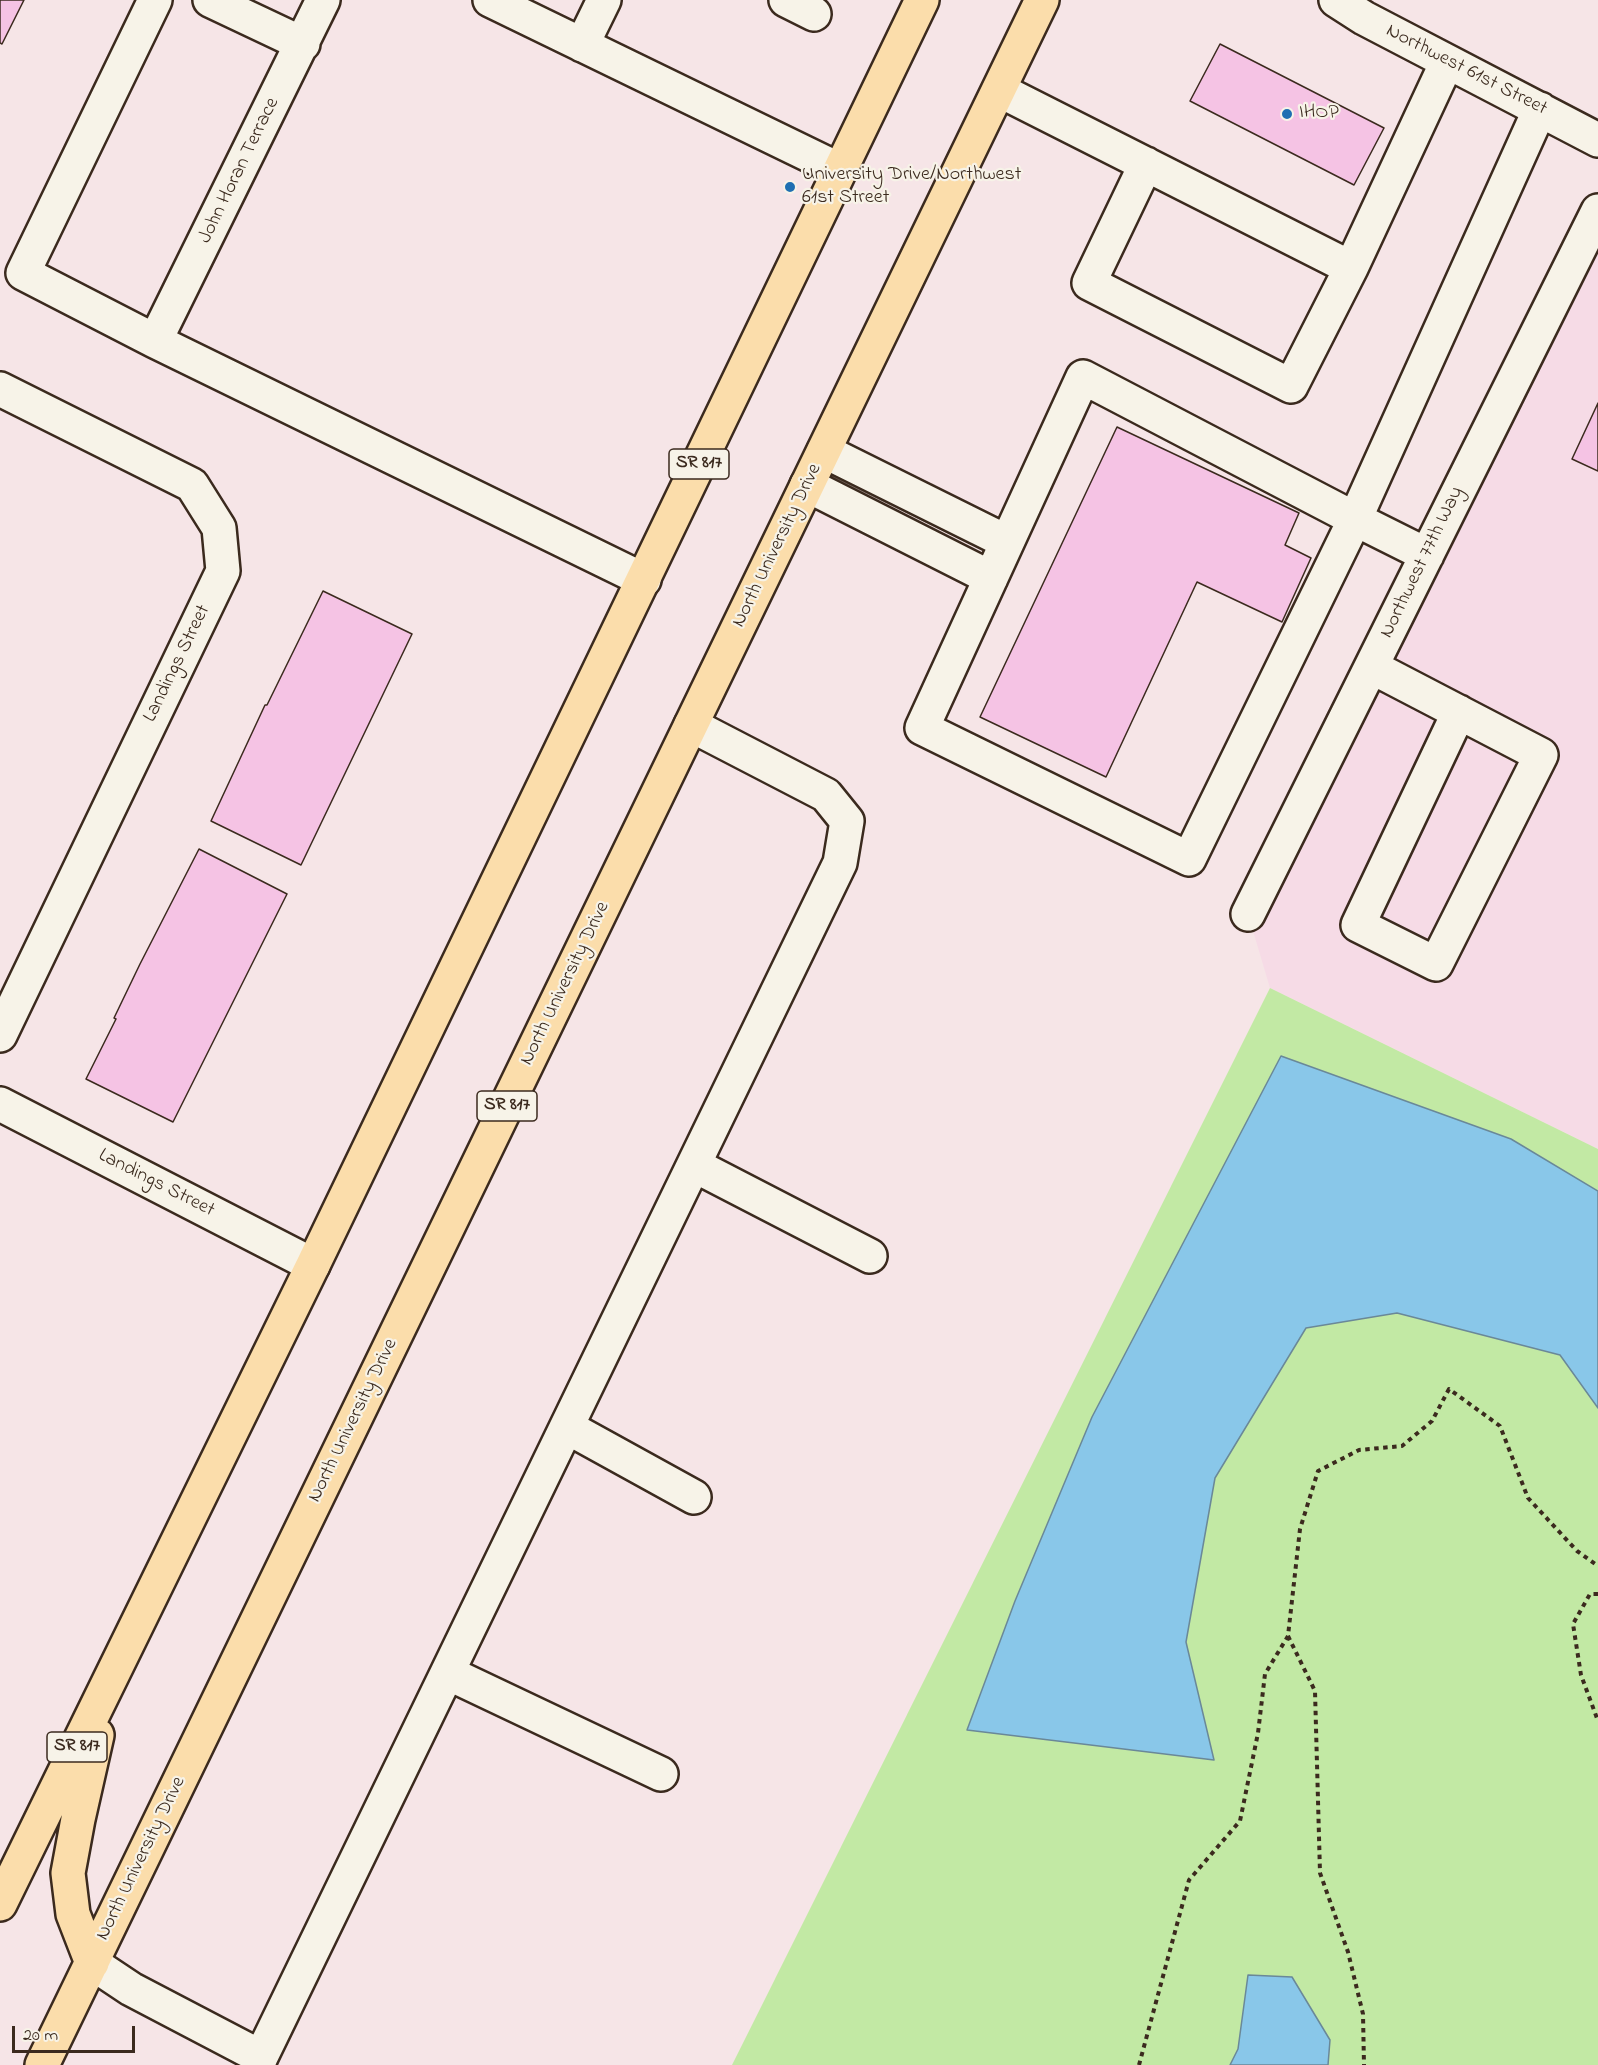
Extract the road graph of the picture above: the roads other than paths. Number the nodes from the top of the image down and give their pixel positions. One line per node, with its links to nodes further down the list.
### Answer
1 (155, 0): 19 (street)
2 (210, 0): 9 (street)
3 (323, 0): 9 (street, John Horan Terrace)
4 (490, 0): 10 (street)
5 (604, 0): 10 (street)
6 (922, 0): 16 (main road, SR 817)
7 (1042, 0): 12 (main road, North University Drive / SR 817)
8 (1336, 0): 11 (street, Northwest 61st Street)
9 (303, 44): 19 (street, John Horan Terrace)
10 (582, 45): 16 (street)
11 (1447, 62): 13 (street, Northwest 61st Street); 18 (street)
12 (999, 90): 15 (street); 21 (main road, North University Drive / SR 817)
13 (1540, 110): 14 (street, Northwest 61st Street); 23 (street)
14 (1598, 140)
15 (1146, 164): 18 (street); 18 (street)
16 (840, 170): 27 (main road, SR 817)
17 (1598, 211): 25 (street, Northwest 77th Way)
18 (1351, 268)
19 (155, 341): 27 (street)
20 (0, 389): 32 (street, Landings Street)
21 (824, 451): 22 (main road, North University Drive / SR 817); 24 (street)
22 (807, 485): 26 (street); 30 (main road, North University Drive / SR 817)
23 (1356, 519): 24 (street); 25 (street); 26 (street)
24 (1007, 542): 26 (street)
25 (1427, 555): 28 (street, Northwest 77th Way)
26 (991, 578)
27 (644, 580): 36 (main road, SR 817)
28 (1372, 667): 29 (street); 31 (street, Northwest 77th Way)
29 (1459, 712): 29 (street)
30 (691, 725): 34 (street); 43 (main road, North University Drive / SR 817)
31 (1248, 914)
32 (0, 1035)
33 (0, 1104): 36 (street, Landings Street)
34 (694, 1165): 35 (street); 37 (street)
35 (870, 1256)
36 (313, 1265): 40 (main road, SR 817)
37 (567, 1427): 38 (street); 39 (street)
38 (694, 1497)
39 (448, 1673): 41 (street); 44 (street)
40 (109, 1681): 42 (main road, SR 817); 43 (main road)
41 (661, 1774)
42 (0, 1904)
43 (92, 1963): 44 (street); 45 (main road, North University Drive / SR 817)
44 (259, 2061)
45 (42, 2065)

